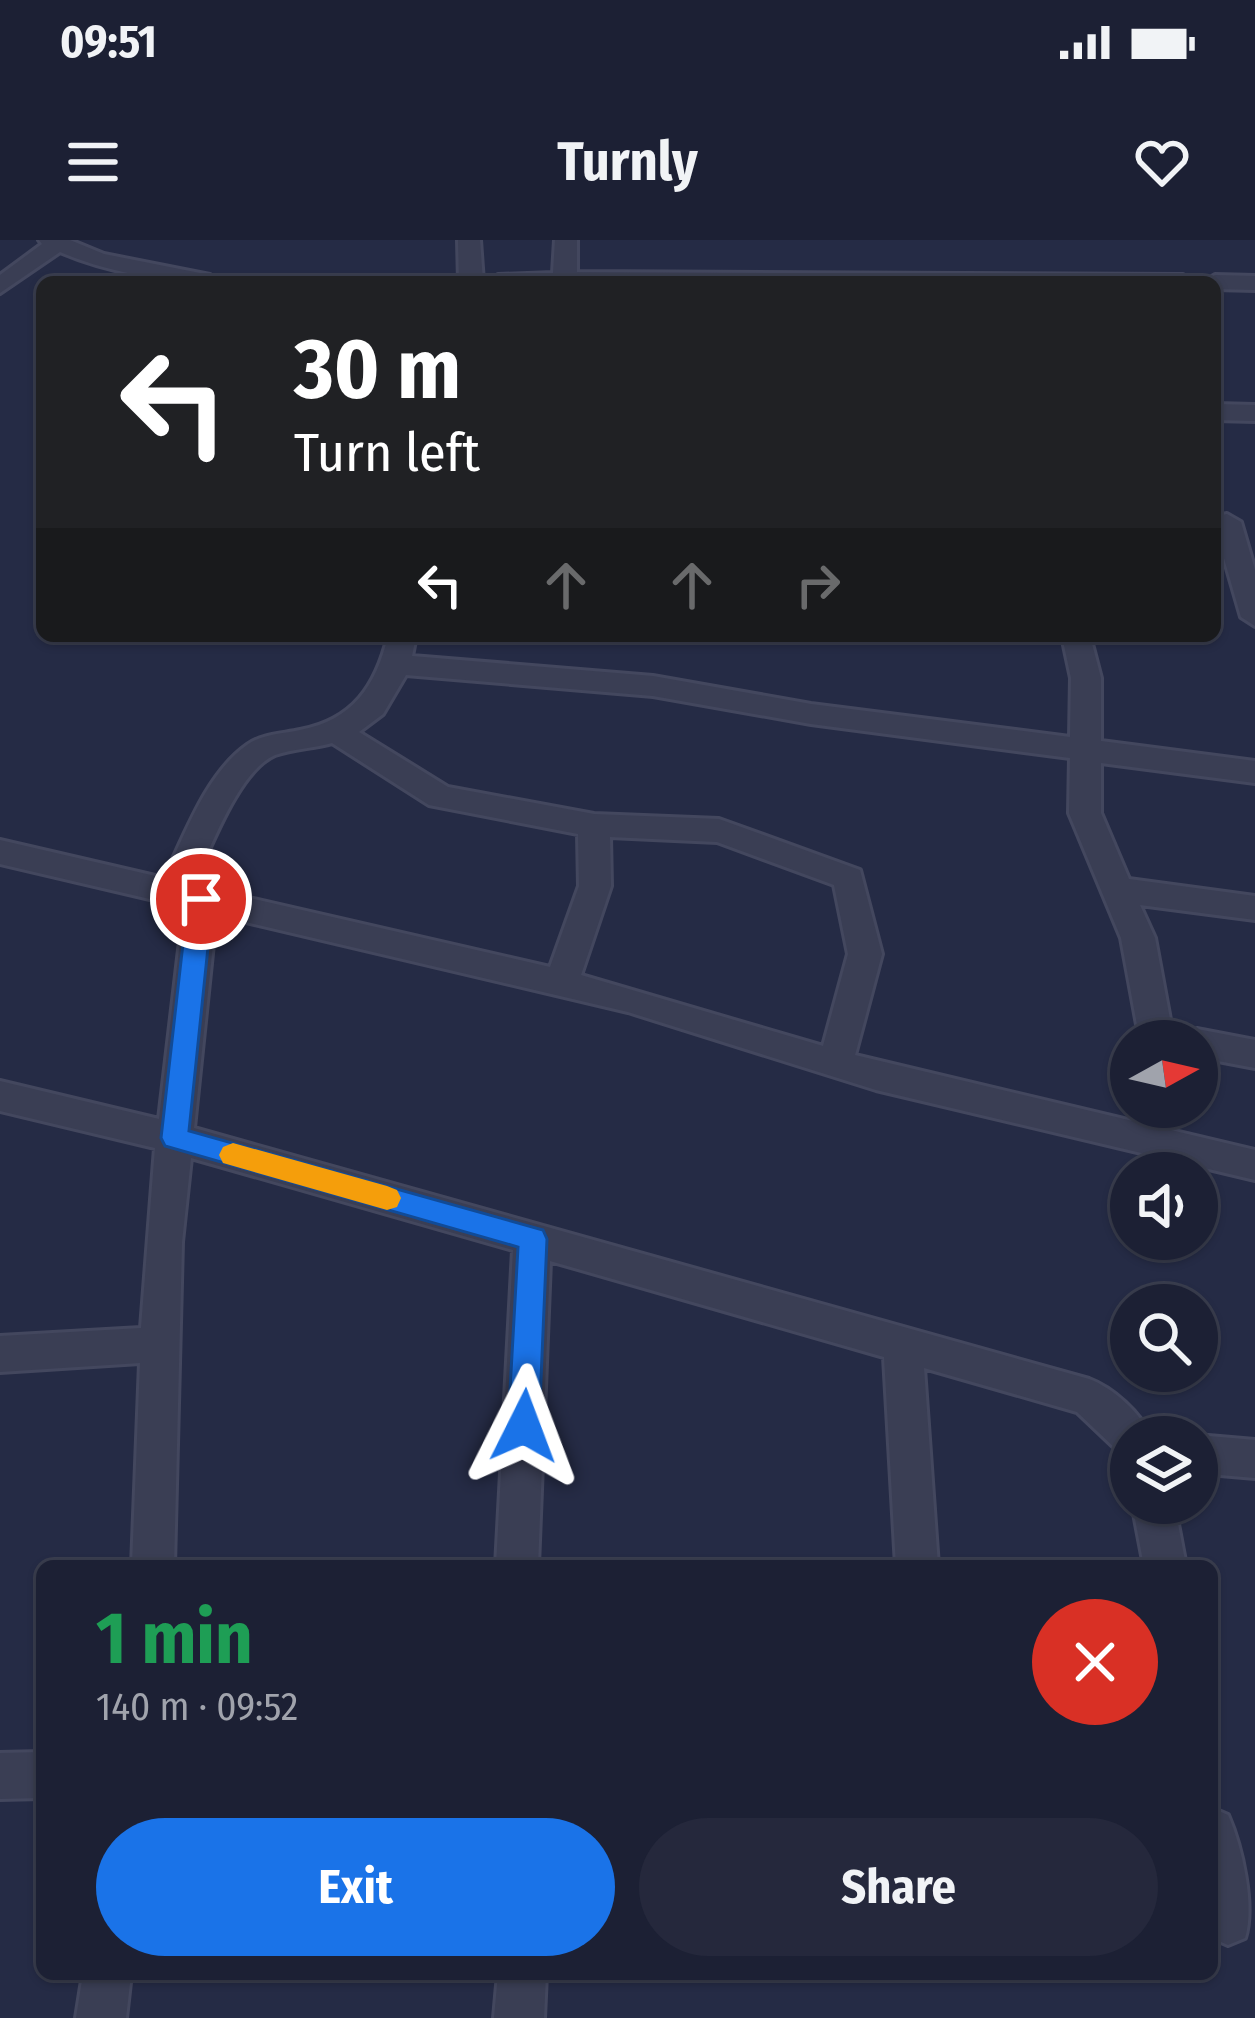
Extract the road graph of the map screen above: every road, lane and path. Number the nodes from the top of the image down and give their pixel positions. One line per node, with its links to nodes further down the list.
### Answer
1 (143, 240): 5 (street)
2 (469, 240): 7 (street)
3 (566, 240): 8 (street)
4 (54, 242): 5 (street); 11 (street)
5 (135, 267): 6 (street)
6 (180, 276)
7 (470, 276)
8 (566, 276)
9 (1221, 282): 10 (street)
10 (1255, 283)
11 (0, 286)
12 (1221, 412): 13 (street)
13 (1255, 413)
14 (1232, 522): 15 (street)
15 (1248, 570): 16 (street)
16 (1255, 617)
17 (1078, 642): 20 (street)
18 (400, 650): 19 (street); 20 (street)
19 (339, 733): 22 (street); 25 (street)
20 (1086, 749): 21 (street); 24 (street)
21 (1255, 772)
22 (594, 825): 27 (street); 31 (street)
23 (0, 852): 25 (street)
24 (1118, 890): 26 (street); 28 (street)
25 (187, 896): 27 (street); 35 (street)
26 (1255, 908)
27 (561, 983): 31 (street)
28 (1161, 1020)
29 (1218, 1047): 30 (street)
30 (1255, 1054)
31 (836, 1064): 33 (street)
32 (0, 1096): 35 (street)
33 (1110, 1115)
34 (1171, 1128): 36 (street)
35 (174, 1138): 37 (street); 38 (street)
36 (1255, 1166)
37 (532, 1239): 39 (street); 46 (street)
38 (160, 1344): 40 (street); 45 (street)
39 (903, 1344): 41 (street); 47 (street)
40 (0, 1354)
41 (1110, 1417)
42 (1218, 1456): 43 (street)
43 (1255, 1459)
44 (1157, 1524): 48 (street)
45 (153, 1560)
46 (518, 1560)
47 (917, 1560)
48 (1164, 1560)
49 (36, 1774): 50 (street)
50 (0, 1776)
51 (1218, 1858): 52 (street)
52 (1232, 1921)
53 (106, 1980): 55 (street)
54 (522, 1980): 56 (street)
55 (101, 2018)
56 (520, 2018)

